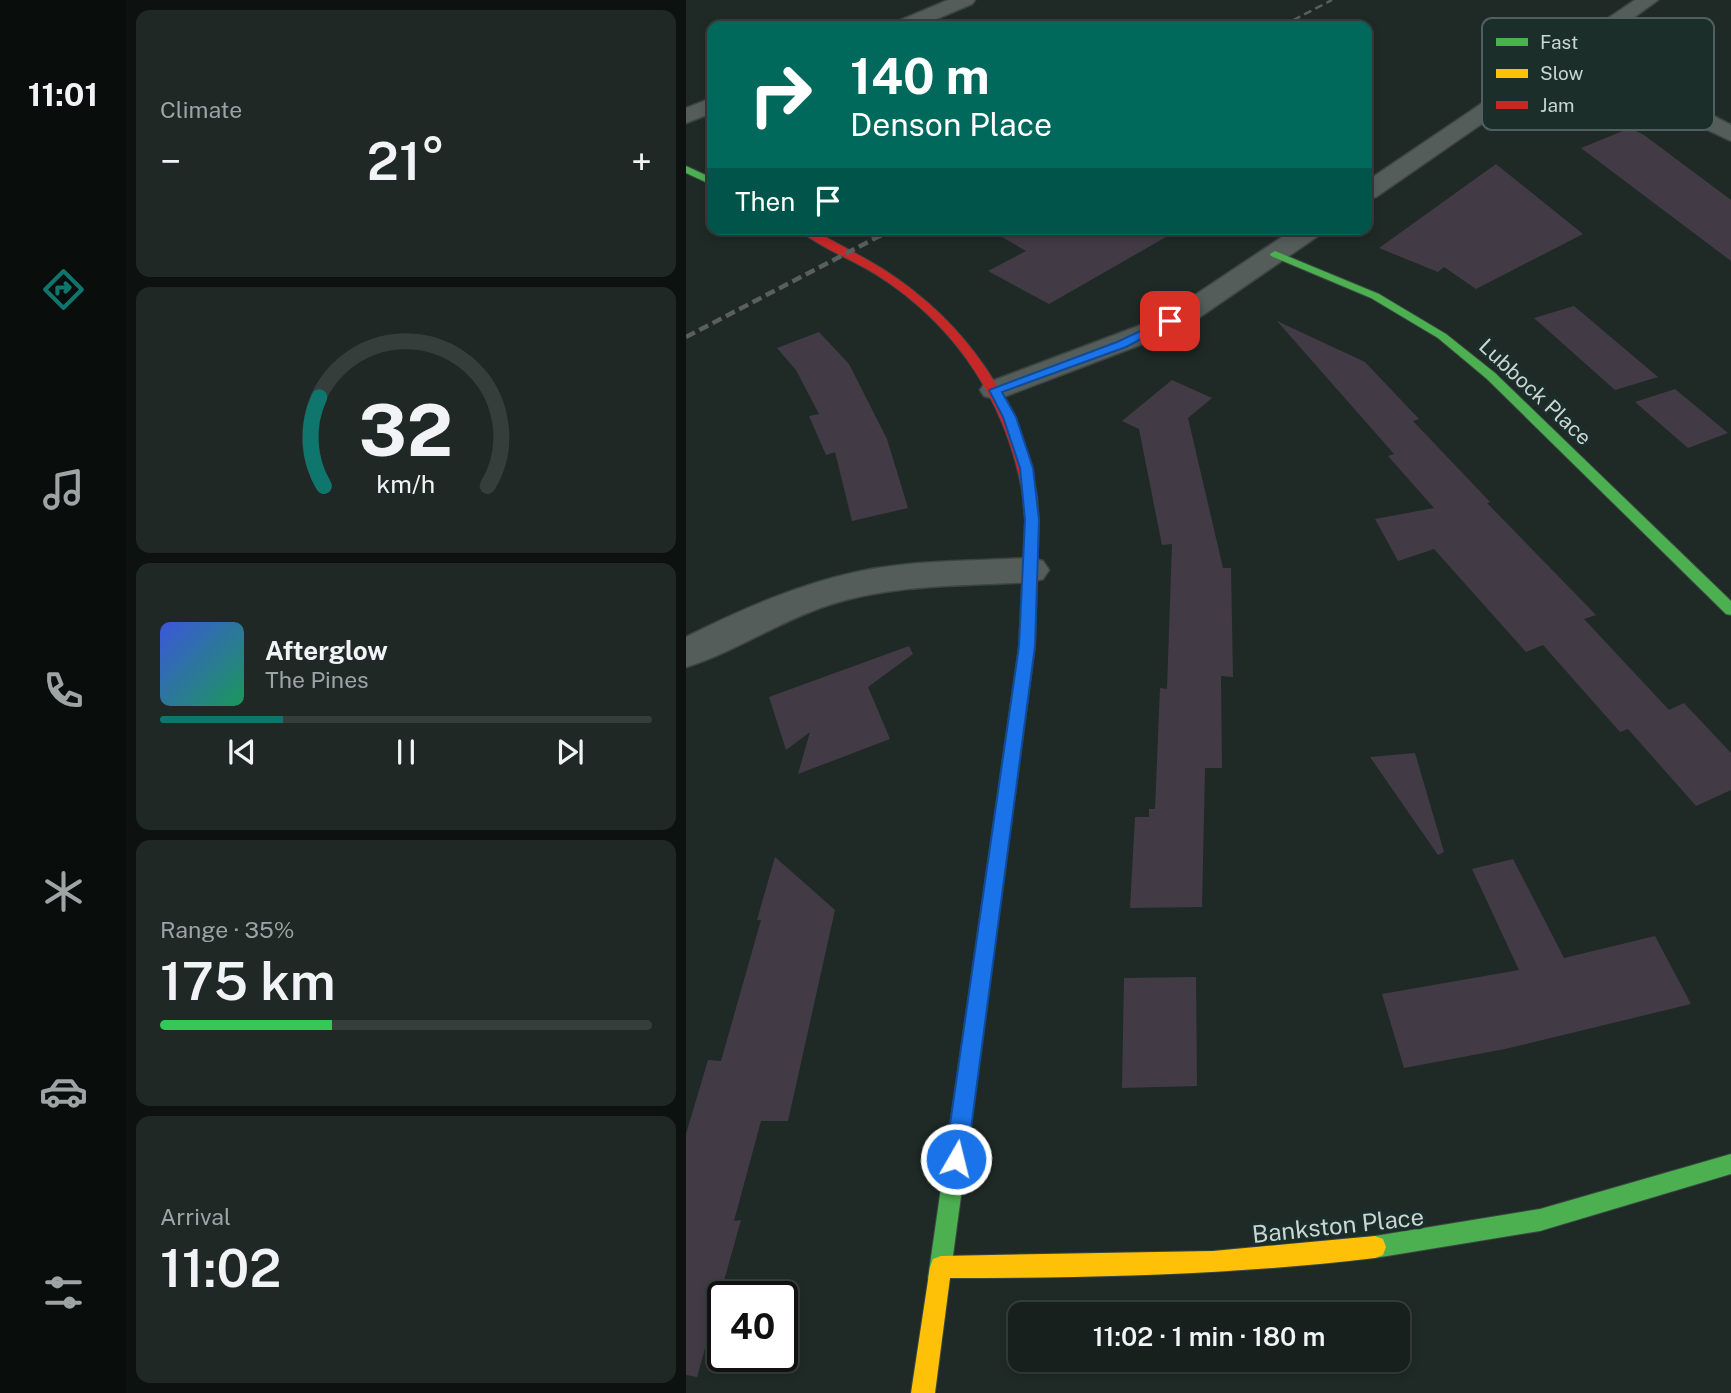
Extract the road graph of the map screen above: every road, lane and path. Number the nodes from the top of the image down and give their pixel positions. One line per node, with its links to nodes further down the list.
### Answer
1 (965, 0): 4 (street)
2 (1648, 0): 3 (street)
3 (1621, 18)
4 (915, 21)
5 (707, 107): 7 (street)
6 (1482, 113): 12 (street)
7 (686, 116)
8 (1714, 125): 9 (street)
9 (1731, 134)
10 (686, 169): 11 (street)
11 (707, 180)
12 (1372, 189)
13 (814, 235): 16 (street)
14 (1303, 235): 15 (street)
15 (1275, 254): 16 (street); 18 (street, Lubbock Place)
16 (995, 390): 17 (street)
17 (1031, 570): 19 (street); 21 (street)
18 (1731, 610)
19 (686, 653)
20 (1731, 1164): 21 (street, Bankston Place)
21 (941, 1266): 22 (street)
22 (923, 1393)

